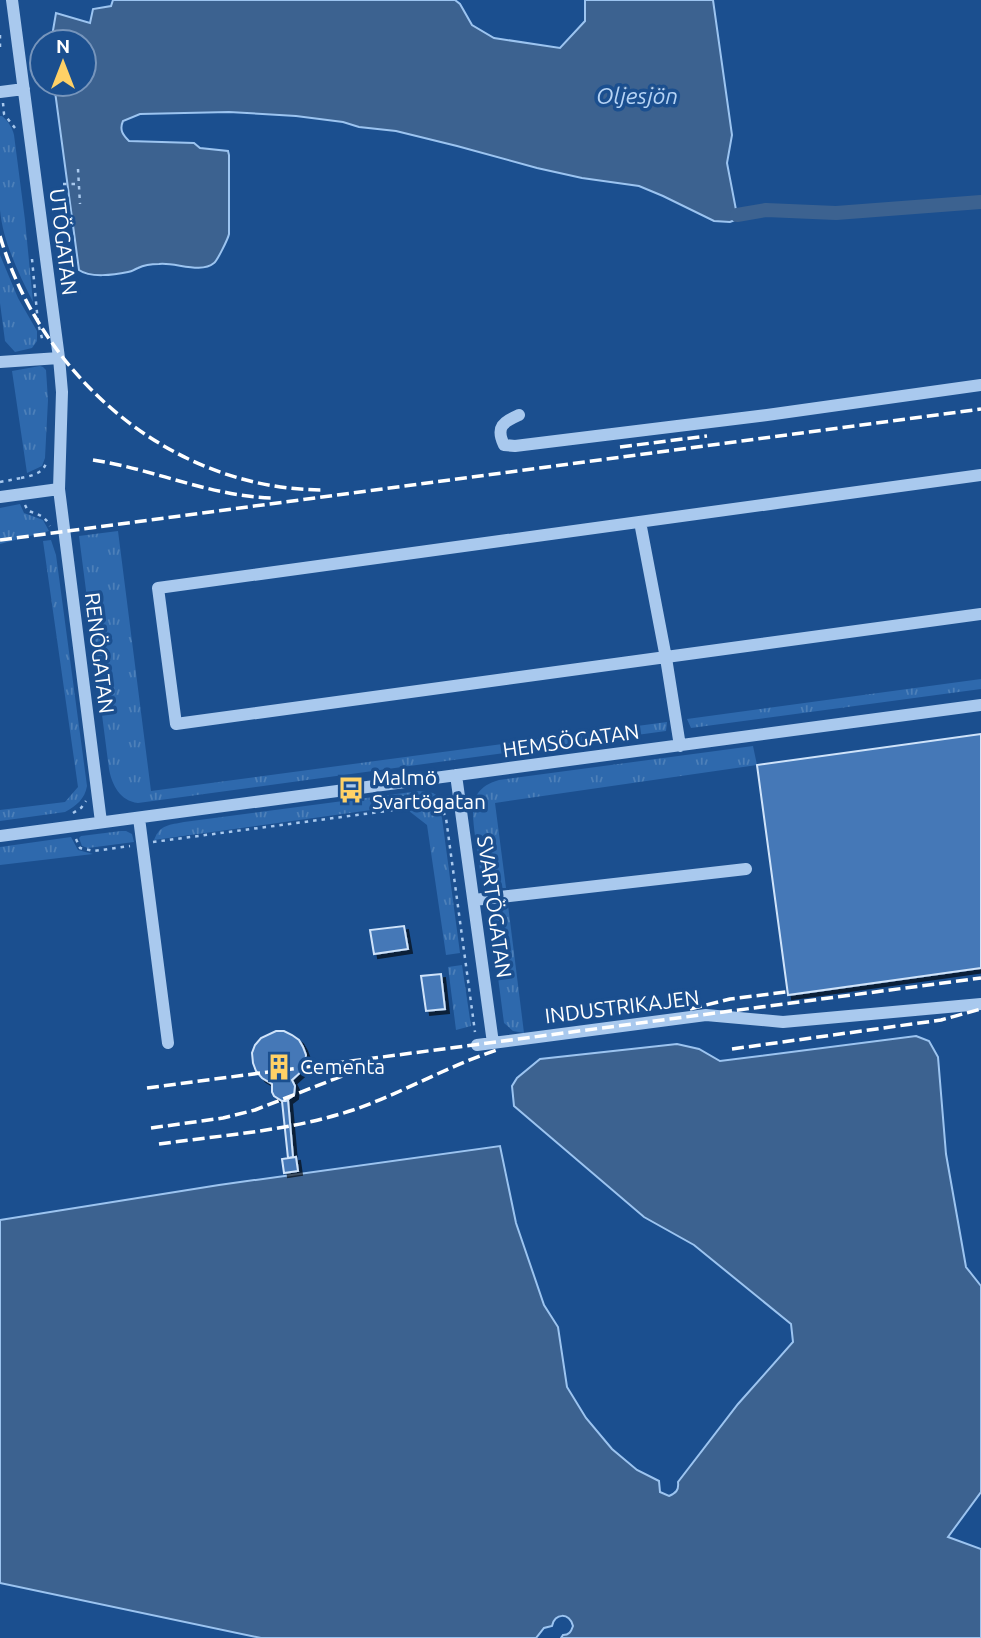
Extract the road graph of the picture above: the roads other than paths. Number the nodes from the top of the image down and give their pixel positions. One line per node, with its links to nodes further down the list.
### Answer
1 (12, 0): 2 (street, UTÖGATAN)
2 (24, 89): 3 (street); 4 (street, UTÖGATAN)
3 (1, 92)
4 (53, 358): 5 (street); 9 (street, UTÖGATAN)
5 (0, 362)
6 (981, 386): 7 (street)
7 (519, 415)
8 (981, 475): 11 (street)
9 (59, 489): 10 (street); 18 (street, RENÖGATAN)
10 (0, 497)
11 (640, 522): 13 (street); 13 (street)
12 (981, 614): 13 (street)
13 (666, 658): 15 (street)
14 (981, 705): 15 (street, HEMSÖGATAN)
15 (680, 746): 16 (street, HEMSÖGATAN)
16 (456, 775): 17 (street, HEMSÖGATAN); 21 (street, SVARTÖGATAN)
17 (139, 818): 18 (street, HEMSÖGATAN); 23 (street)
18 (101, 822): 19 (street, HEMSÖGATAN)
19 (0, 836)
20 (746, 869): 21 (street)
21 (474, 900): 24 (street, SVARTÖGATAN)
22 (981, 1004): 24 (street, INDUSTRIKAJEN)
23 (169, 1043)
24 (493, 1043): 25 (street, INDUSTRIKAJEN)
25 (477, 1045)

